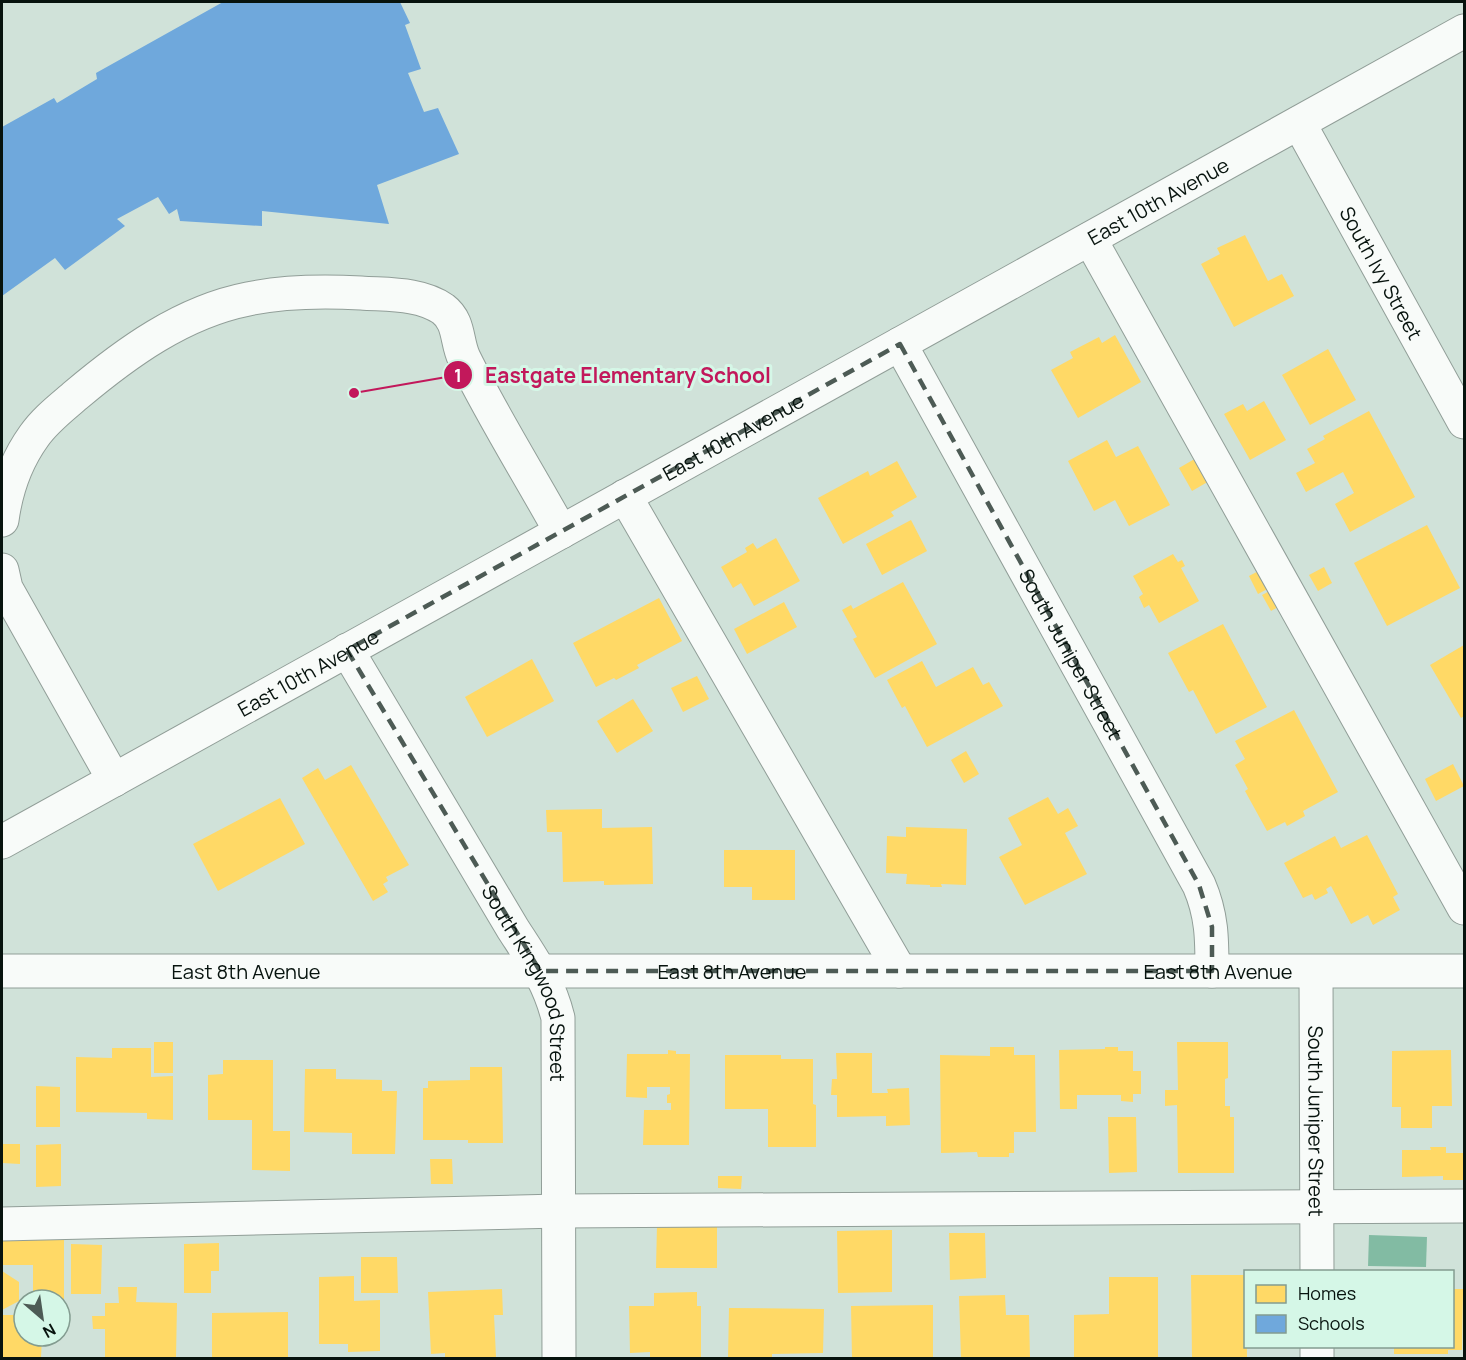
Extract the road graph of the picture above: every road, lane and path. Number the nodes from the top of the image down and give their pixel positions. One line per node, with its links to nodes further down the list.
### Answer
1 (1464, 31): 2 (street, East 10th Avenue)
2 (1299, 123): 3 (street, East 10th Avenue); 5 (street, South Ivy Street)
3 (1090, 239): 4 (street, East 10th Avenue); 13 (street)
4 (900, 344): 6 (street, East 10th Avenue); 17 (street, South Juniper Street)
5 (1464, 422)
6 (625, 496): 8 (street, East 10th Avenue); 16 (street)
7 (2, 520): 8 (street)
8 (561, 532): 10 (street, East 10th Avenue)
9 (4, 579): 11 (street)
10 (347, 651): 11 (street, East 10th Avenue); 15 (street, South Kingwood Street)
11 (114, 780): 12 (street, East 10th Avenue)
12 (2, 842)
13 (1464, 908)
14 (2, 971): 15 (street, East 8th Avenue)
15 (540, 971): 16 (street, East 8th Avenue); 22 (street, South Kingwood Street)
16 (900, 971): 17 (street, East 8th Avenue)
17 (1212, 971): 19 (street, East 8th Avenue)
18 (1464, 971): 19 (street, East 8th Avenue)
19 (1316, 973): 20 (street, South Juniper Street)
20 (1317, 1206): 21 (street); 22 (street); 24 (street, South Juniper Street)
21 (1464, 1206)
22 (559, 1212): 23 (street); 25 (street, South Kingwood Street)
23 (2, 1224)
24 (1317, 1270)
25 (560, 1359)

